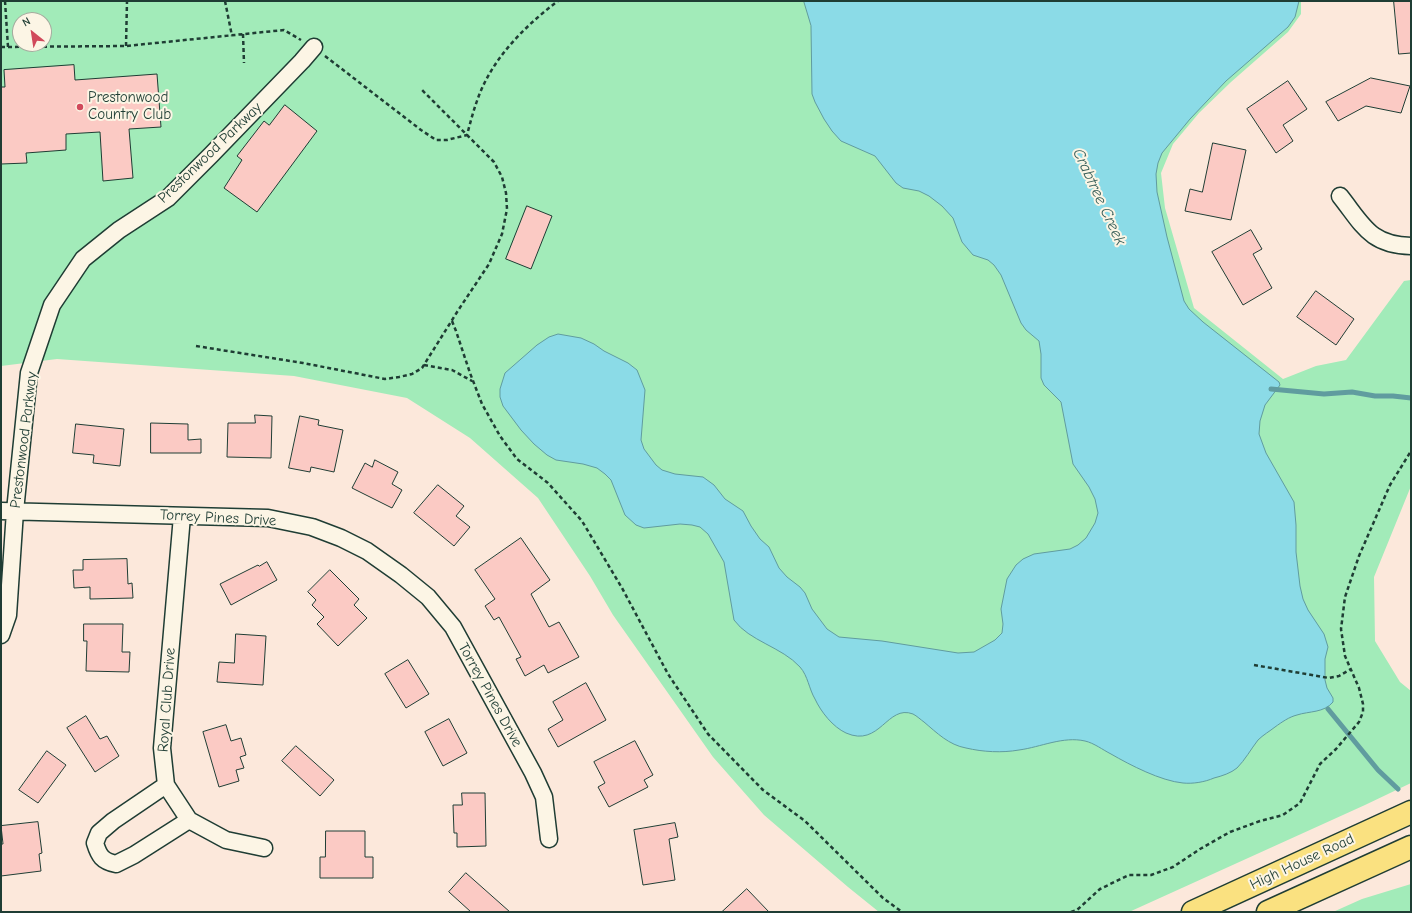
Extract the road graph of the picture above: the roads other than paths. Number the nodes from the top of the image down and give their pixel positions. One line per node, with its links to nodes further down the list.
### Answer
1 (314, 47): 4 (street, Prestonwood Parkway)
2 (1340, 196): 3 (street)
3 (1411, 246)
4 (8, 511): 5 (street, Torrey Pines Drive); 6 (street, Prestonwood Parkway)
5 (182, 516): 7 (street, Royal Club Drive); 10 (street, Torrey Pines Drive)
6 (1, 635)
7 (166, 785): 9 (street, Royal Club Drive); 9 (street)
8 (1411, 812): 13 (main road, High House Road)
9 (189, 820): 12 (street, Royal Club Drive)
10 (549, 838)
11 (1411, 847): 14 (main road, High House Road)
12 (264, 848)
13 (1194, 912)
14 (1268, 912)

